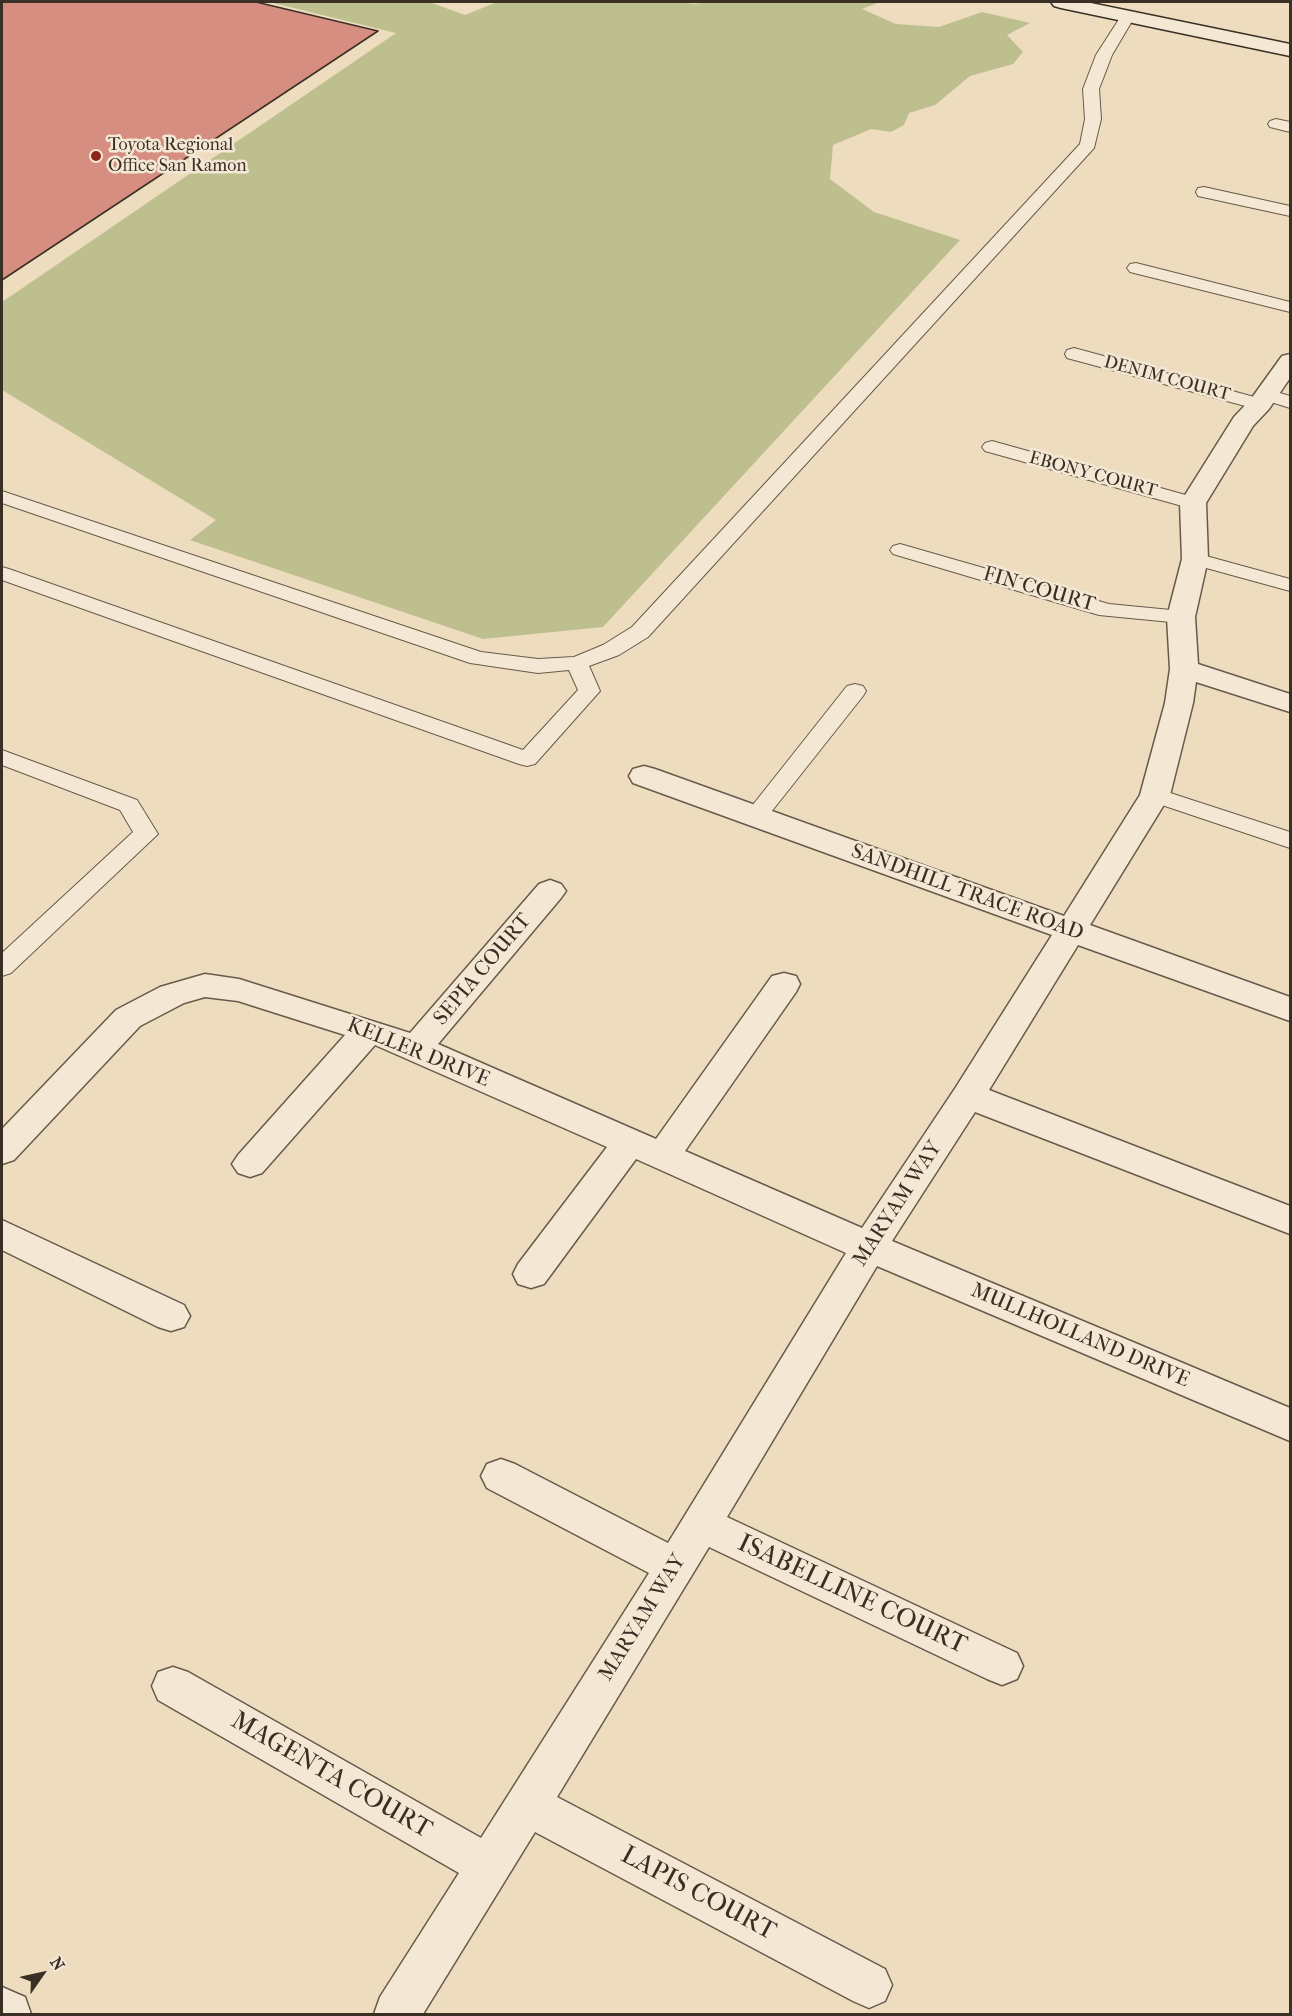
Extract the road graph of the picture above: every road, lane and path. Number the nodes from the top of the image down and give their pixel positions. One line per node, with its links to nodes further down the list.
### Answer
1 (1061, 2): 2 (street)
2 (1128, 16): 3 (street); 19 (lane)
3 (1290, 50)
4 (1204, 192): 5 (lane)
5 (1290, 211)
6 (1136, 268): 7 (lane)
7 (1290, 307)
8 (1074, 354): 10 (lane, DENIM COURT)
9 (1290, 361): 10 (street)
10 (1272, 400): 13 (street)
11 (992, 447): 13 (lane, EBONY COURT)
12 (2, 497): 19 (lane)
13 (1193, 503): 15 (street, MARYAM WAY)
14 (900, 550): 18 (lane, FIN COURT)
15 (1195, 559): 17 (lane); 18 (street, MARYAM WAY)
16 (2, 573): 19 (lane)
17 (1290, 585)
18 (1181, 617): 20 (street, MARYAM WAY)
19 (577, 663)
20 (1184, 669): 22 (street); 25 (street, MARYAM WAY)
21 (855, 691): 26 (lane)
22 (1290, 703)
23 (2, 757): 30 (lane)
24 (644, 776): 26 (street, SANDHILL TRACE ROAD)
25 (1155, 795): 27 (lane); 29 (street, MARYAM WAY)
26 (756, 816): 29 (street, SANDHILL TRACE ROAD)
27 (1290, 840)
28 (550, 891): 34 (street, SEPIA COURT)
29 (1071, 931): 32 (street, SANDHILL TRACE ROAD); 35 (street, MARYAM WAY)
30 (2, 967)
31 (784, 984): 38 (street)
32 (1290, 1009)
33 (369, 1030): 34 (street, KELLER DRIVE); 37 (street, KELLER DRIVE); 39 (street)
34 (416, 1048): 36 (street, KELLER DRIVE)
35 (968, 1095): 40 (street); 42 (street, MARYAM WAY)
36 (629, 1143): 38 (street, KELLER DRIVE); 43 (street)
37 (2, 1151)
38 (663, 1156): 42 (street, KELLER DRIVE)
39 (250, 1164)
40 (1290, 1220)
41 (2, 1234): 44 (street)
42 (869, 1247): 45 (street, MULLHOLLAND DRIVE); 47 (street, MARYAM WAY)
43 (531, 1274)
44 (171, 1316)
45 (1290, 1425)
46 (501, 1476): 48 (street)
47 (701, 1524): 48 (street, MARYAM WAY); 49 (street, ISABELLINE COURT)
48 (675, 1567): 51 (street, MARYAM WAY)
49 (1002, 1666)
50 (173, 1686): 52 (street, MAGENTA COURT)
51 (527, 1804): 52 (street, MARYAM WAY); 53 (street, LAPIS COURT)
52 (489, 1866): 56 (street, MARYAM WAY)
53 (869, 1985)
54 (2, 2010): 55 (street)
55 (8, 2014)
56 (397, 2014)

